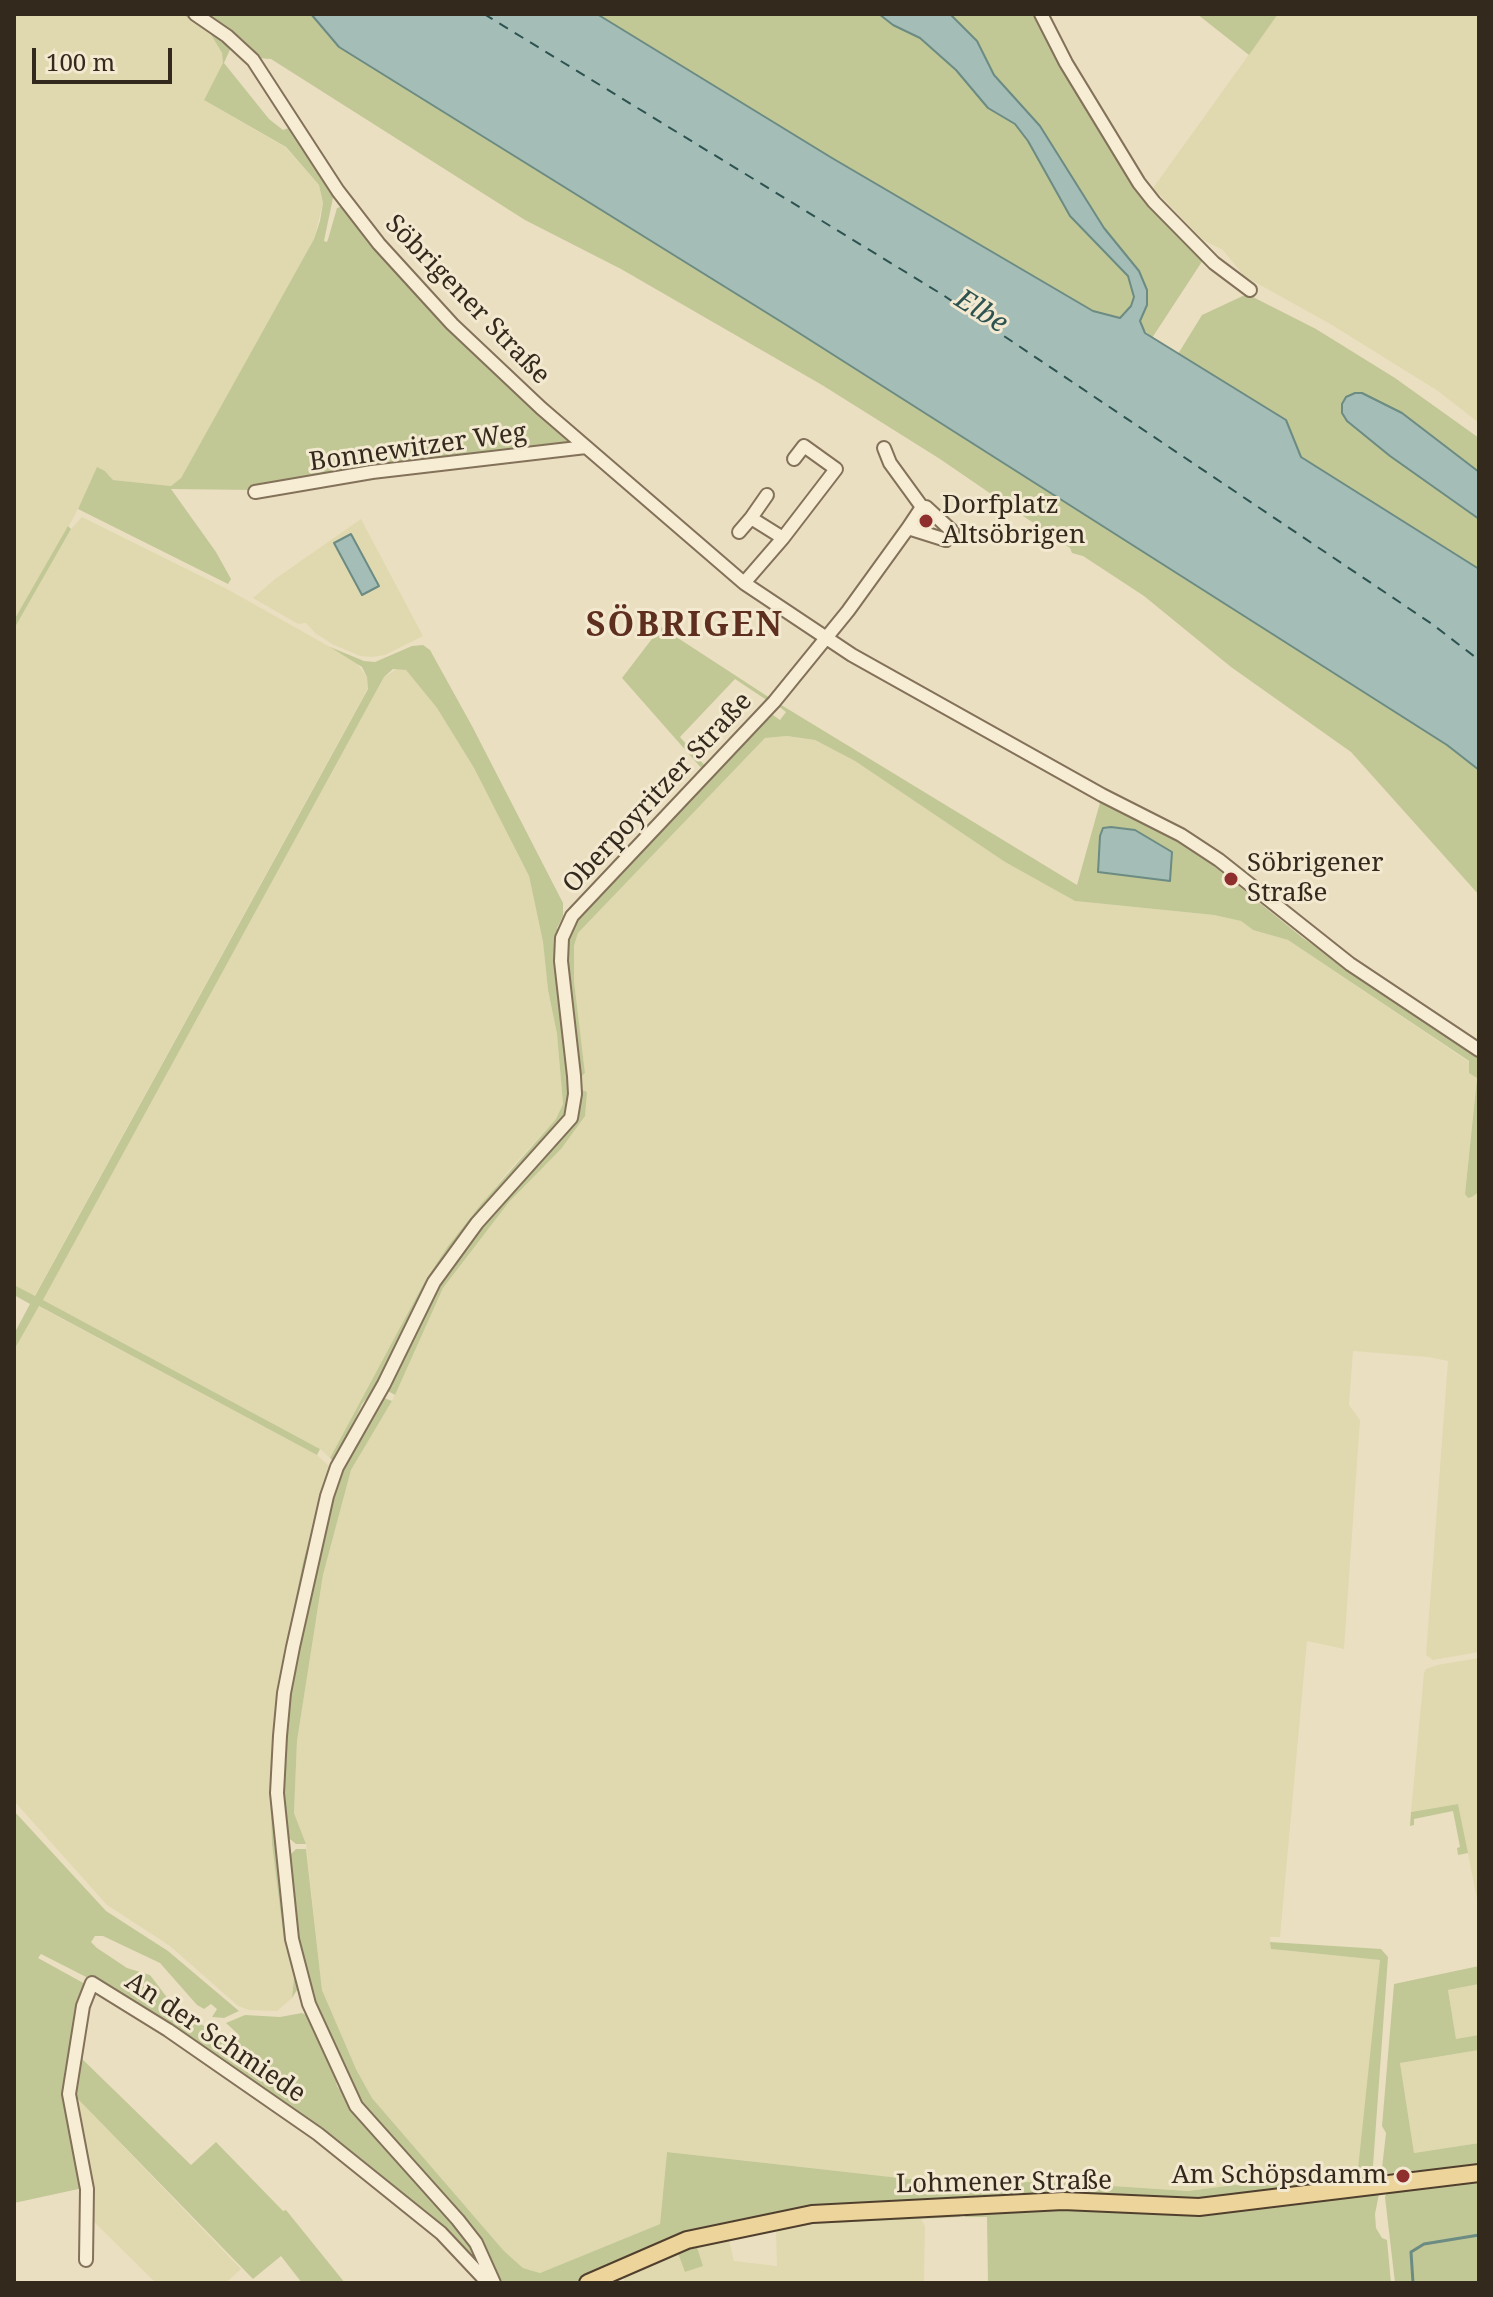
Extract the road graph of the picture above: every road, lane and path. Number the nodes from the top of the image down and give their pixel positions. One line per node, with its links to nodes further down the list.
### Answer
1 (195, 14): 4 (street, Söbrigener Straße)
2 (1041, 14): 3 (street)
3 (1250, 290)
4 (586, 447): 7 (street, Bonnewitzer Weg); 14 (street, Söbrigener Straße)
5 (884, 448): 9 (street)
6 (794, 459): 13 (street)
7 (255, 492)
8 (767, 495): 10 (street)
9 (922, 507): 11 (street, Oberpoyritzer Straße); 11 (street)
10 (751, 518): 12 (street); 13 (street)
11 (908, 528): 15 (street, Oberpoyritzer Straße)
12 (739, 532)
13 (783, 538): 14 (street)
14 (744, 583): 15 (street, Söbrigener Straße)
15 (826, 636): 16 (street, Söbrigener Straße); 20 (street, Oberpoyritzer Straße)
16 (1479, 1050)
17 (1479, 2173): 21 (main road, Lohmener Straße)
18 (86, 2260): 19 (street, An der Schmiede)
19 (488, 2283)
20 (494, 2283)
21 (588, 2283)

